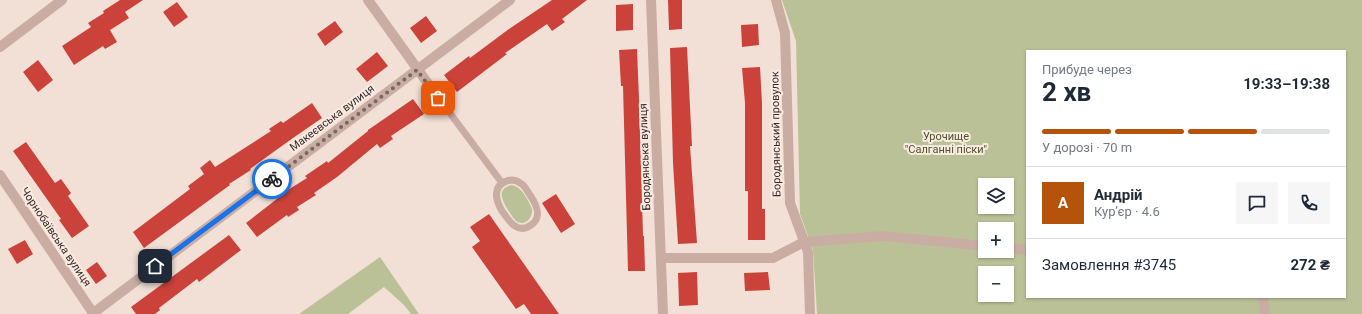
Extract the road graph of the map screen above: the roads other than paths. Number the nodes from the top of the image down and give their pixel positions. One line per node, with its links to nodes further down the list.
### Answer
1 (62, 0): 6 (street)
2 (368, 0): 7 (street)
3 (510, 0): 7 (street, Макеєвська вулиця)
4 (651, 0): 15 (street, Бородянська вулиця)
5 (776, 0): 11 (street, Бородянський провулок)
6 (0, 47)
7 (417, 70): 8 (street); 17 (street, Макеєвська вулиця)
8 (429, 85): 10 (lane)
9 (0, 175): 17 (street, Чорнобаївська вулиця)
10 (502, 183): 10 (lane)
11 (804, 242): 12 (street); 15 (street); 19 (street, Бородянський провулок)
12 (978, 245)
13 (1014, 249): 14 (street)
14 (1026, 250)
15 (661, 258): 18 (street, Бородянська вулиця)
16 (1263, 298): 20 (street)
17 (92, 314)
18 (663, 314)
19 (810, 314)
20 (1265, 314)

